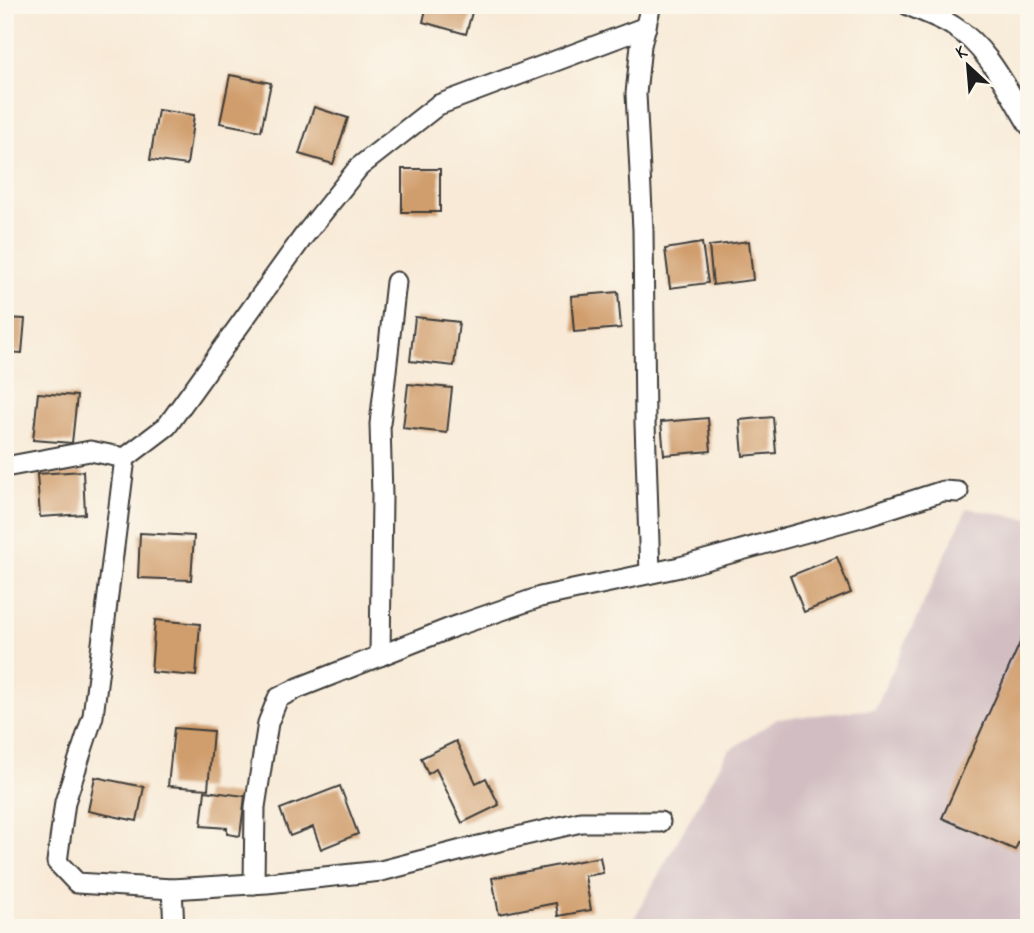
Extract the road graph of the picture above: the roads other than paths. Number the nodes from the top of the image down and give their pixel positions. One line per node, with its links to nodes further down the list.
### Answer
1 (651, 5): 3 (street)
2 (908, 5): 4 (street)
3 (646, 27): 6 (street); 9 (street)
4 (1029, 125)
5 (396, 282): 10 (street)
6 (125, 458): 7 (street); 13 (street)
7 (5, 467)
8 (958, 492): 9 (street)
9 (650, 573): 10 (street)
10 (380, 656): 12 (street)
11 (660, 822): 12 (street)
12 (254, 884): 13 (street)
13 (172, 889): 14 (street)
14 (174, 928)

